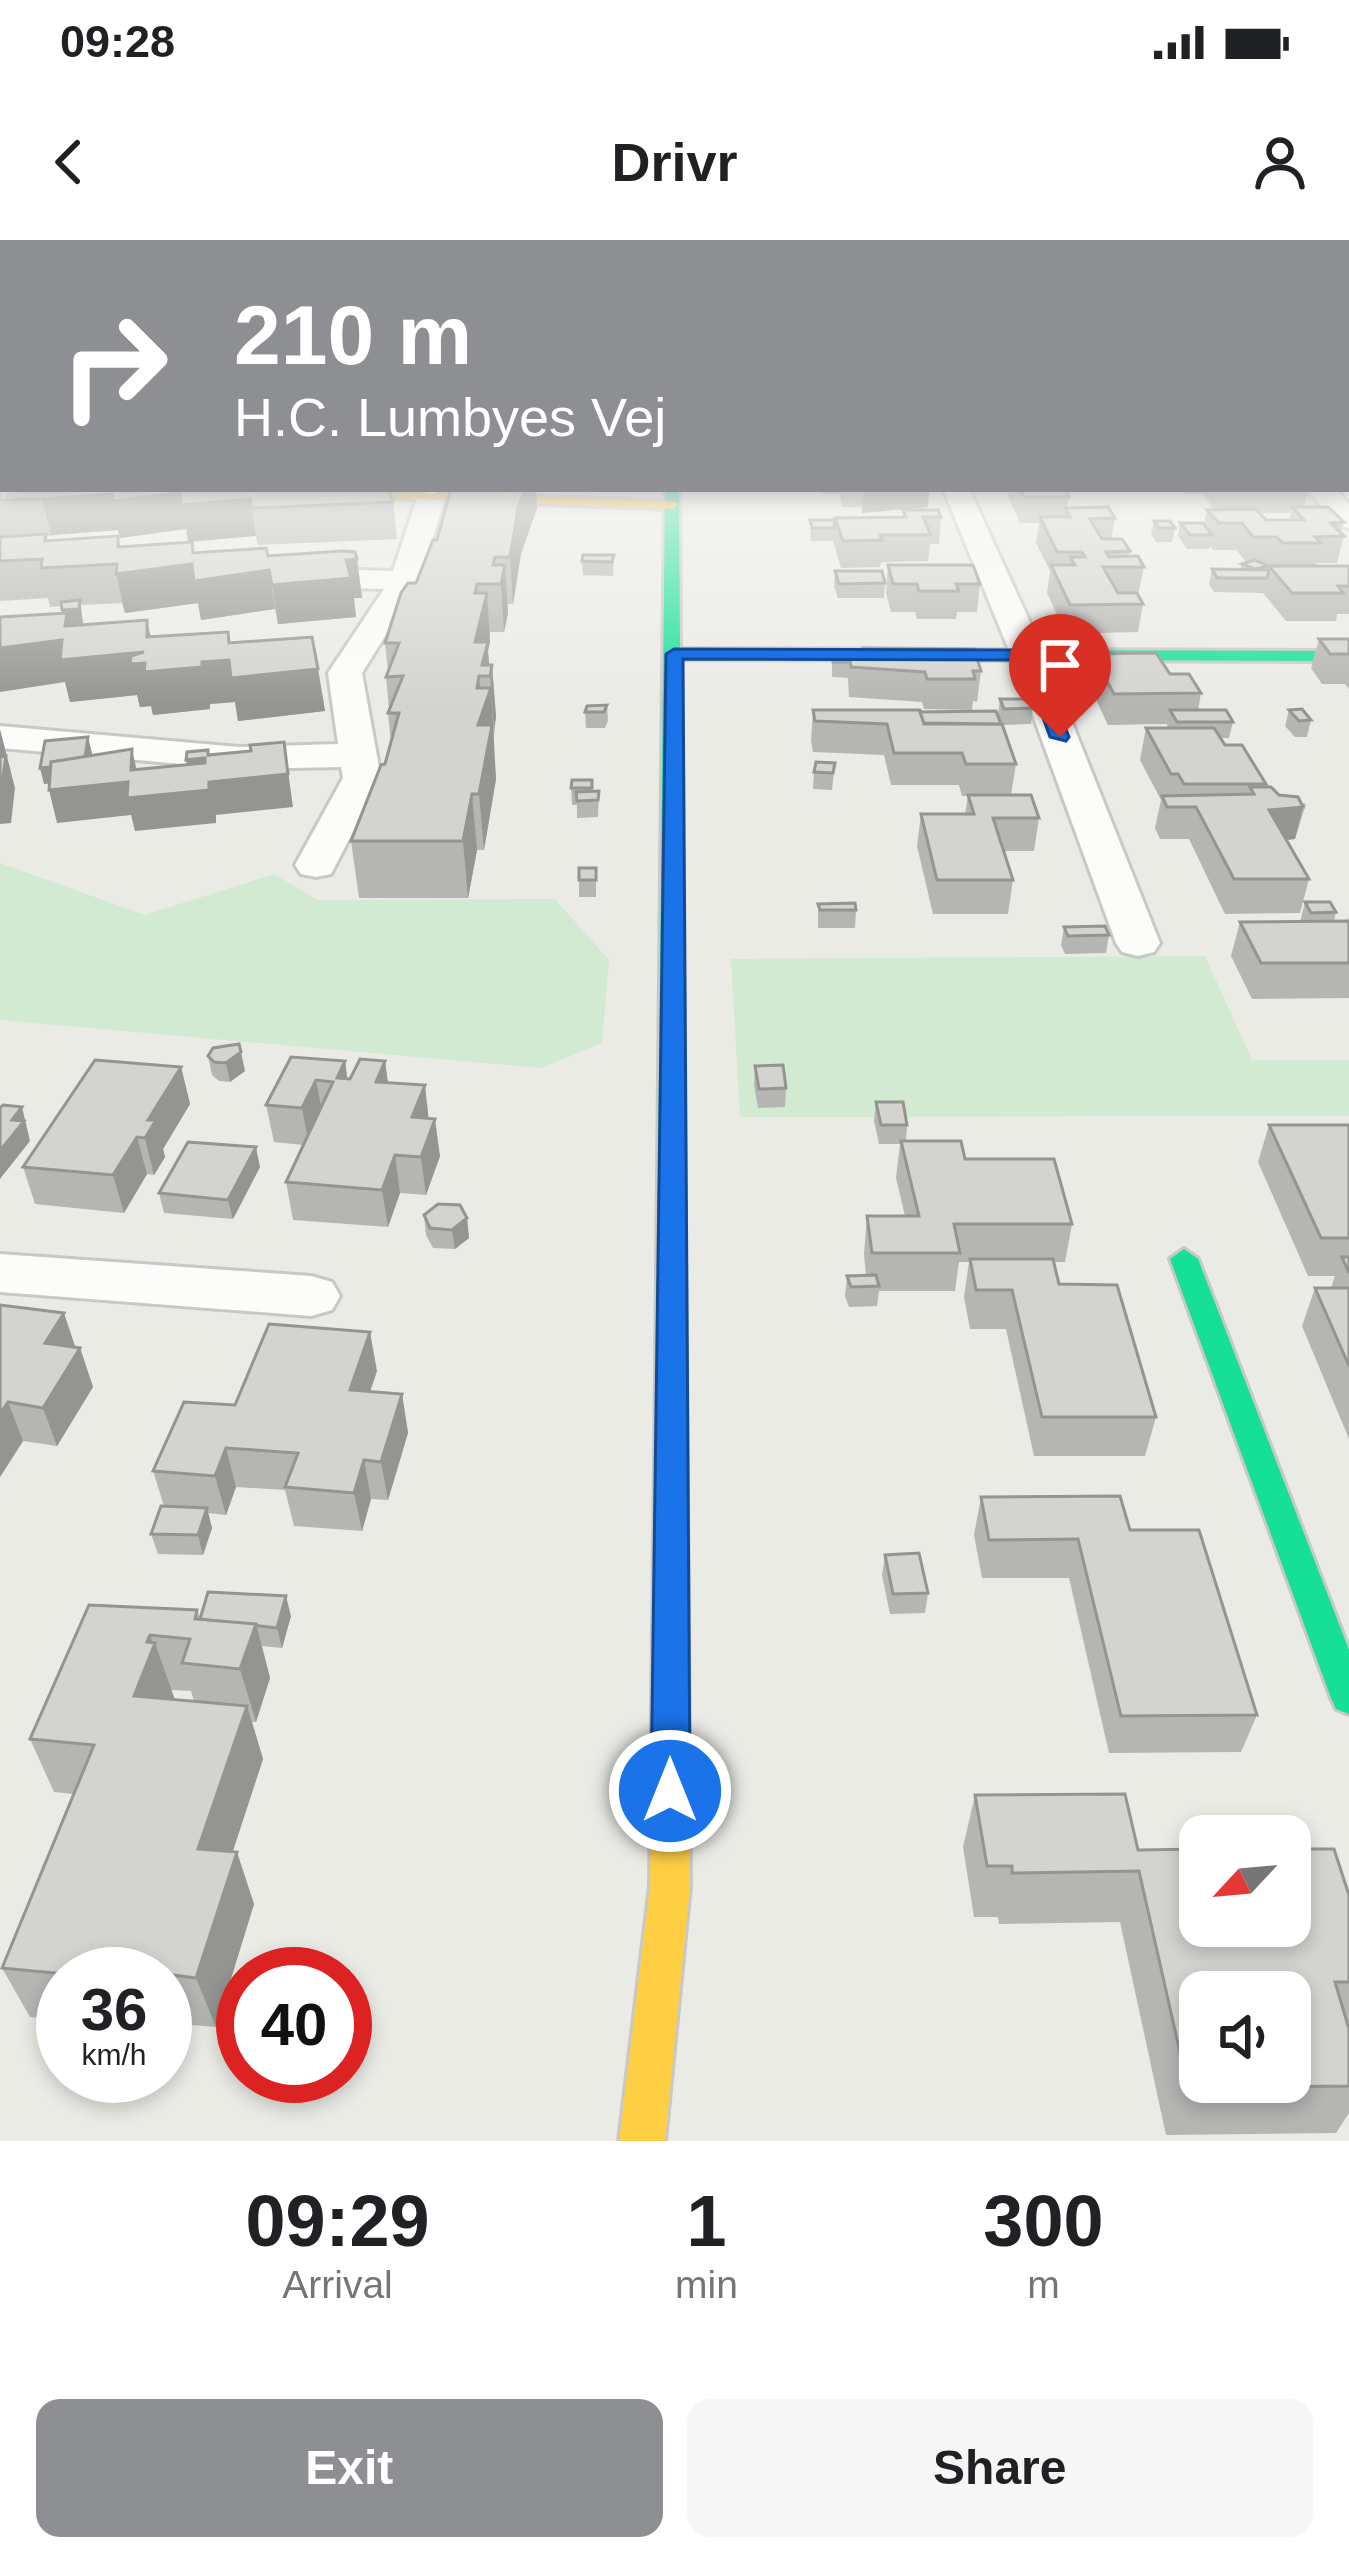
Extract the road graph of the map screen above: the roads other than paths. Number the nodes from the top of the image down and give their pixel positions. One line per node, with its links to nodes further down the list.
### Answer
1 (421, 529): 5 (street)
2 (672, 529): 6 (street)
3 (973, 529): 7 (street)
4 (271, 577): 5 (street)
5 (405, 580): 9 (street)
6 (674, 654): 7 (street); 19 (street)
7 (1028, 655): 8 (street); 14 (street)
8 (1349, 656)
9 (355, 658): 10 (street); 12 (street)
10 (311, 663)
11 (0, 737): 12 (street)
12 (358, 755): 13 (street)
13 (316, 865)
14 (1138, 943)
15 (1184, 1259): 18 (street)
16 (0, 1273): 17 (street)
17 (311, 1295)
18 (1349, 1698)
19 (642, 2141)

